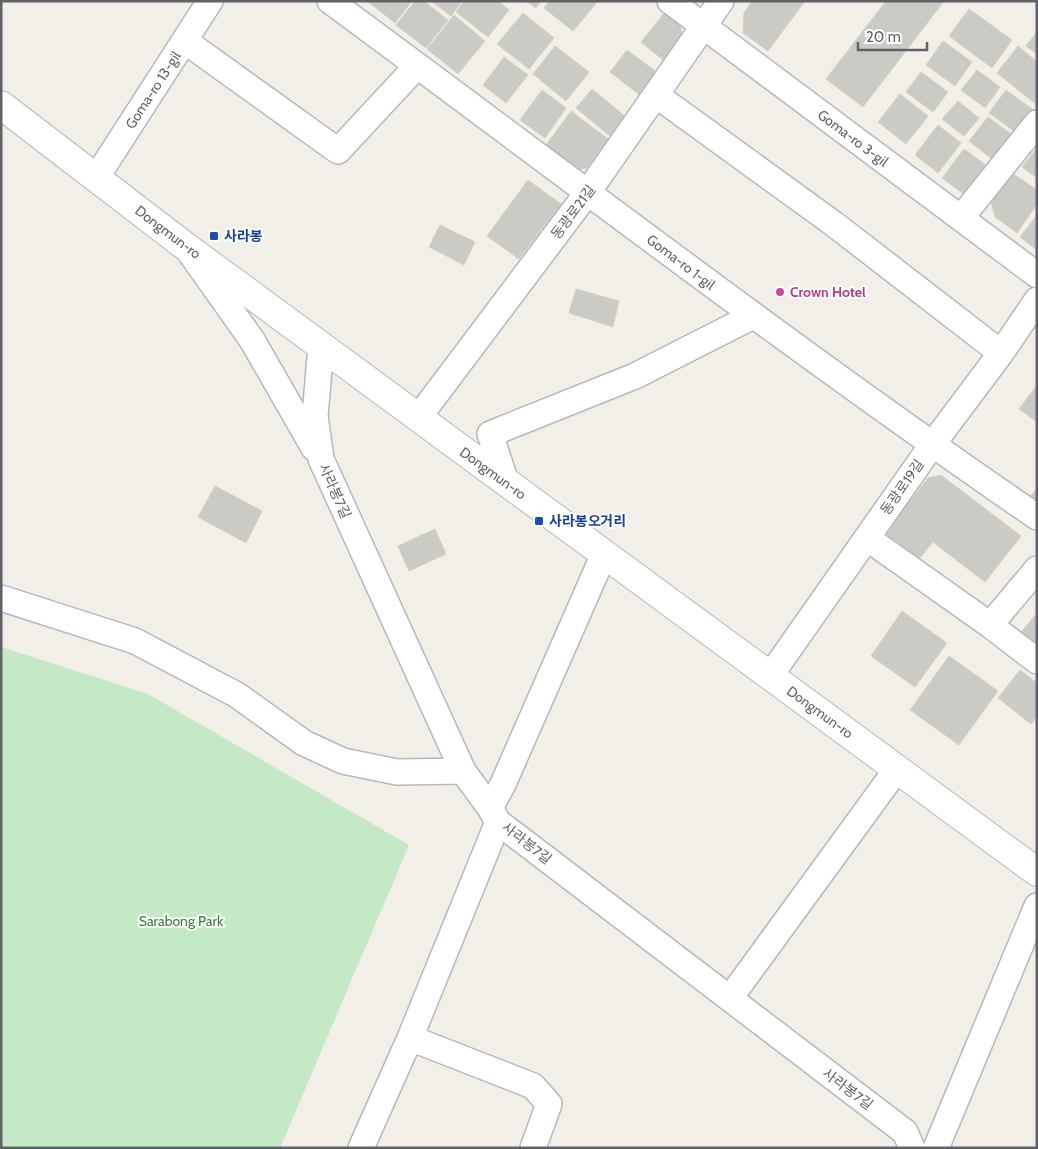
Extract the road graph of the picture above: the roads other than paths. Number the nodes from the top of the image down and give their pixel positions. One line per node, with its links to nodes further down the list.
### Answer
1 (210, 1): 6 (street, Goma-ro 13-gil)
2 (330, 1): 7 (street, Goma-ro 1-gil)
3 (670, 1): 5 (street, Goma-ro 3-gil)
4 (721, 1): 5 (street, 동광로21길)
5 (704, 26): 8 (street, 동광로21길); 13 (street, Goma-ro 3-gil)
6 (185, 41): 7 (street); 11 (street, Goma-ro 13-gil)
7 (417, 66): 12 (street, Goma-ro 1-gil)
8 (656, 95): 12 (street, 동광로21길); 19 (street)
9 (1, 106): 11 (main road, Dongmun-ro)
10 (1037, 124): 13 (street)
11 (96, 178): 14 (main road, Dongmun-ro)
12 (588, 192): 17 (street, Goma-ro 1-gil); 20 (street, 동광로21길)
13 (961, 218): 15 (street, Goma-ro 3-gil)
14 (185, 246): 18 (main road, Dongmun-ro); 22 (street)
15 (1037, 275)
16 (1037, 300): 19 (street, 동광로19길)
17 (753, 316): 21 (street, Goma-ro 1-gil); 23 (street)
18 (321, 346): 20 (main road, Dongmun-ro); 22 (street, 사라봉7길)
19 (1001, 353): 21 (street, 동광로19길)
20 (418, 418): 23 (main road, Dongmun-ro)
21 (932, 445): 24 (street, Goma-ro 1-gil); 25 (street, 동광로19길)
22 (321, 459): 33 (street, 사라봉7길)
23 (506, 482): 26 (main road, Dongmun-ro)
24 (1037, 517)
25 (866, 538): 29 (street); 31 (street, 동광로19길)
26 (604, 554): 31 (main road, Dongmun-ro); 34 (street)
27 (1037, 569): 29 (street)
28 (1, 598): 33 (street)
29 (990, 625): 30 (street)
30 (1037, 661)
31 (770, 676): 32 (main road, Dongmun-ro)
32 (897, 769): 35 (main road, Dongmun-ro); 37 (street)
33 (463, 772): 34 (street, 사라봉7길)
34 (494, 815): 37 (street, 사라봉7길); 38 (street)
35 (1037, 872)
36 (1037, 906): 42 (street)
37 (730, 998): 41 (street, 사라봉7길)
38 (410, 1038): 39 (street); 40 (street)
39 (361, 1148)
40 (533, 1148)
41 (912, 1148)
42 (936, 1148)

